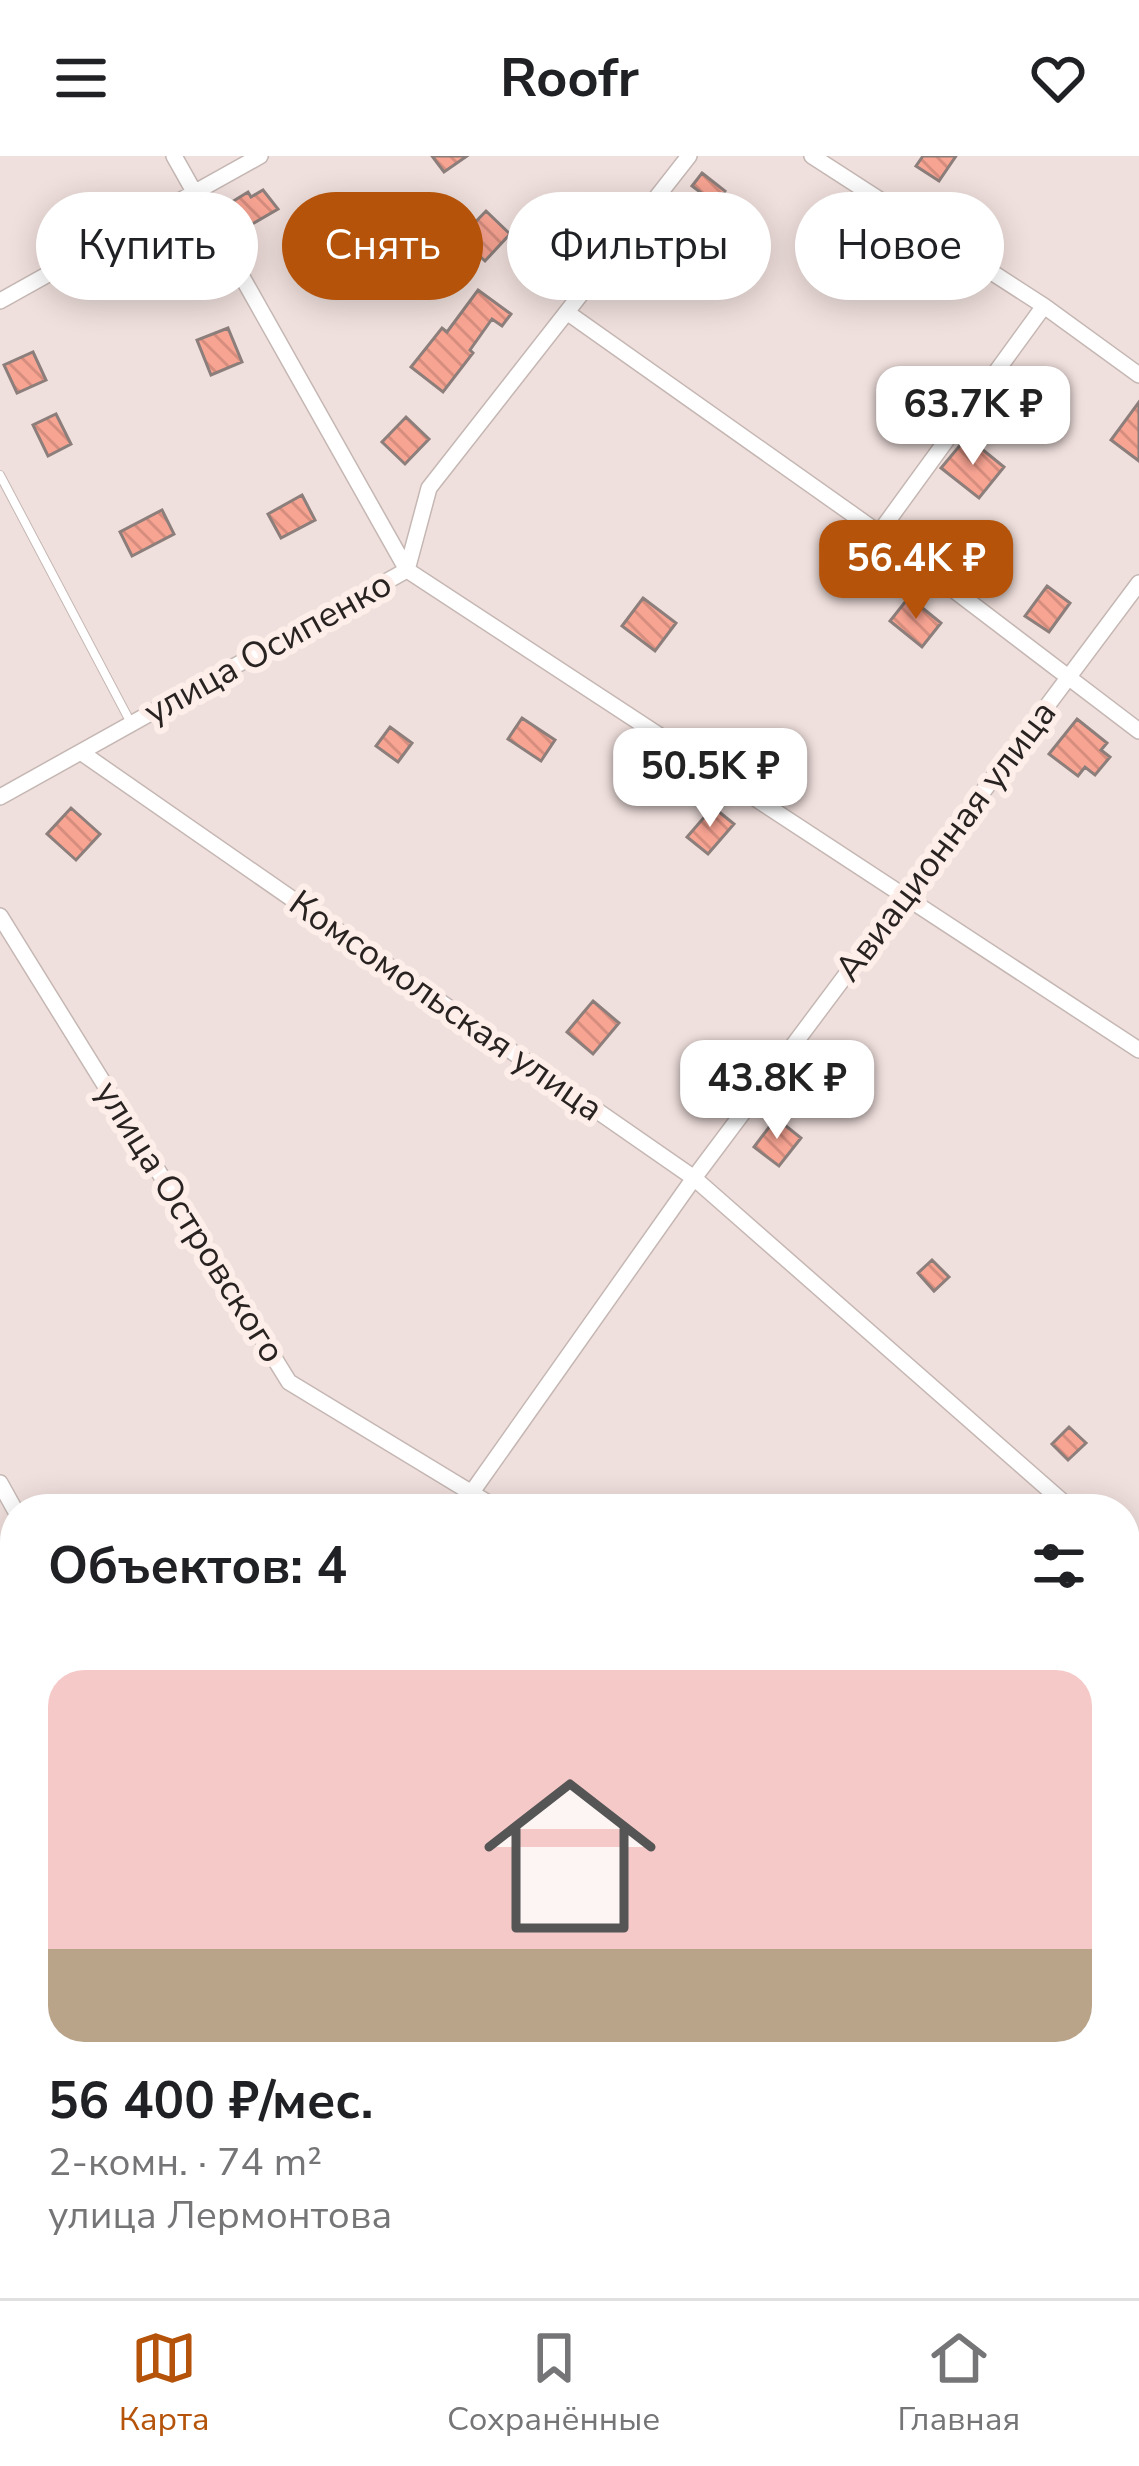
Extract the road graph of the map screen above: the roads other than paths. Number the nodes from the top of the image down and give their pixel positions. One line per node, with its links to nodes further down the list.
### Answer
1 (174, 156): 5 (street)
2 (260, 156): 6 (street)
3 (689, 156): 11 (street, улица Осипенко)
4 (812, 156): 10 (street)
5 (193, 192)
6 (196, 192)
7 (36, 281): 9 (street)
8 (254, 300): 15 (street)
9 (0, 301)
10 (1045, 306): 12 (street); 14 (street)
11 (568, 313): 14 (street); 15 (street, улица Осипенко)
12 (1139, 375)
13 (0, 475): 18 (lane)
14 (880, 533): 17 (street)
15 (407, 570): 18 (street, улица Осипенко); 22 (street)
16 (1139, 583): 17 (street, Авиационная улица)
17 (1068, 680): 19 (street); 22 (street, Авиационная улица)
18 (132, 725): 20 (street, улица Осипенко)
19 (1139, 731)
20 (82, 753): 21 (street, улица Осипенко); 25 (street, Комсомольская улица)
21 (0, 797)
22 (902, 897): 24 (street); 25 (street, Авиационная улица)
23 (0, 916): 26 (street, улица Островского)
24 (1139, 1050)
25 (694, 1178): 26 (street, Авиационная улица); 28 (street, Комсомольская улица)
26 (473, 1492): 27 (street, улица Островского)
27 (476, 1494)
28 (1053, 1494)

